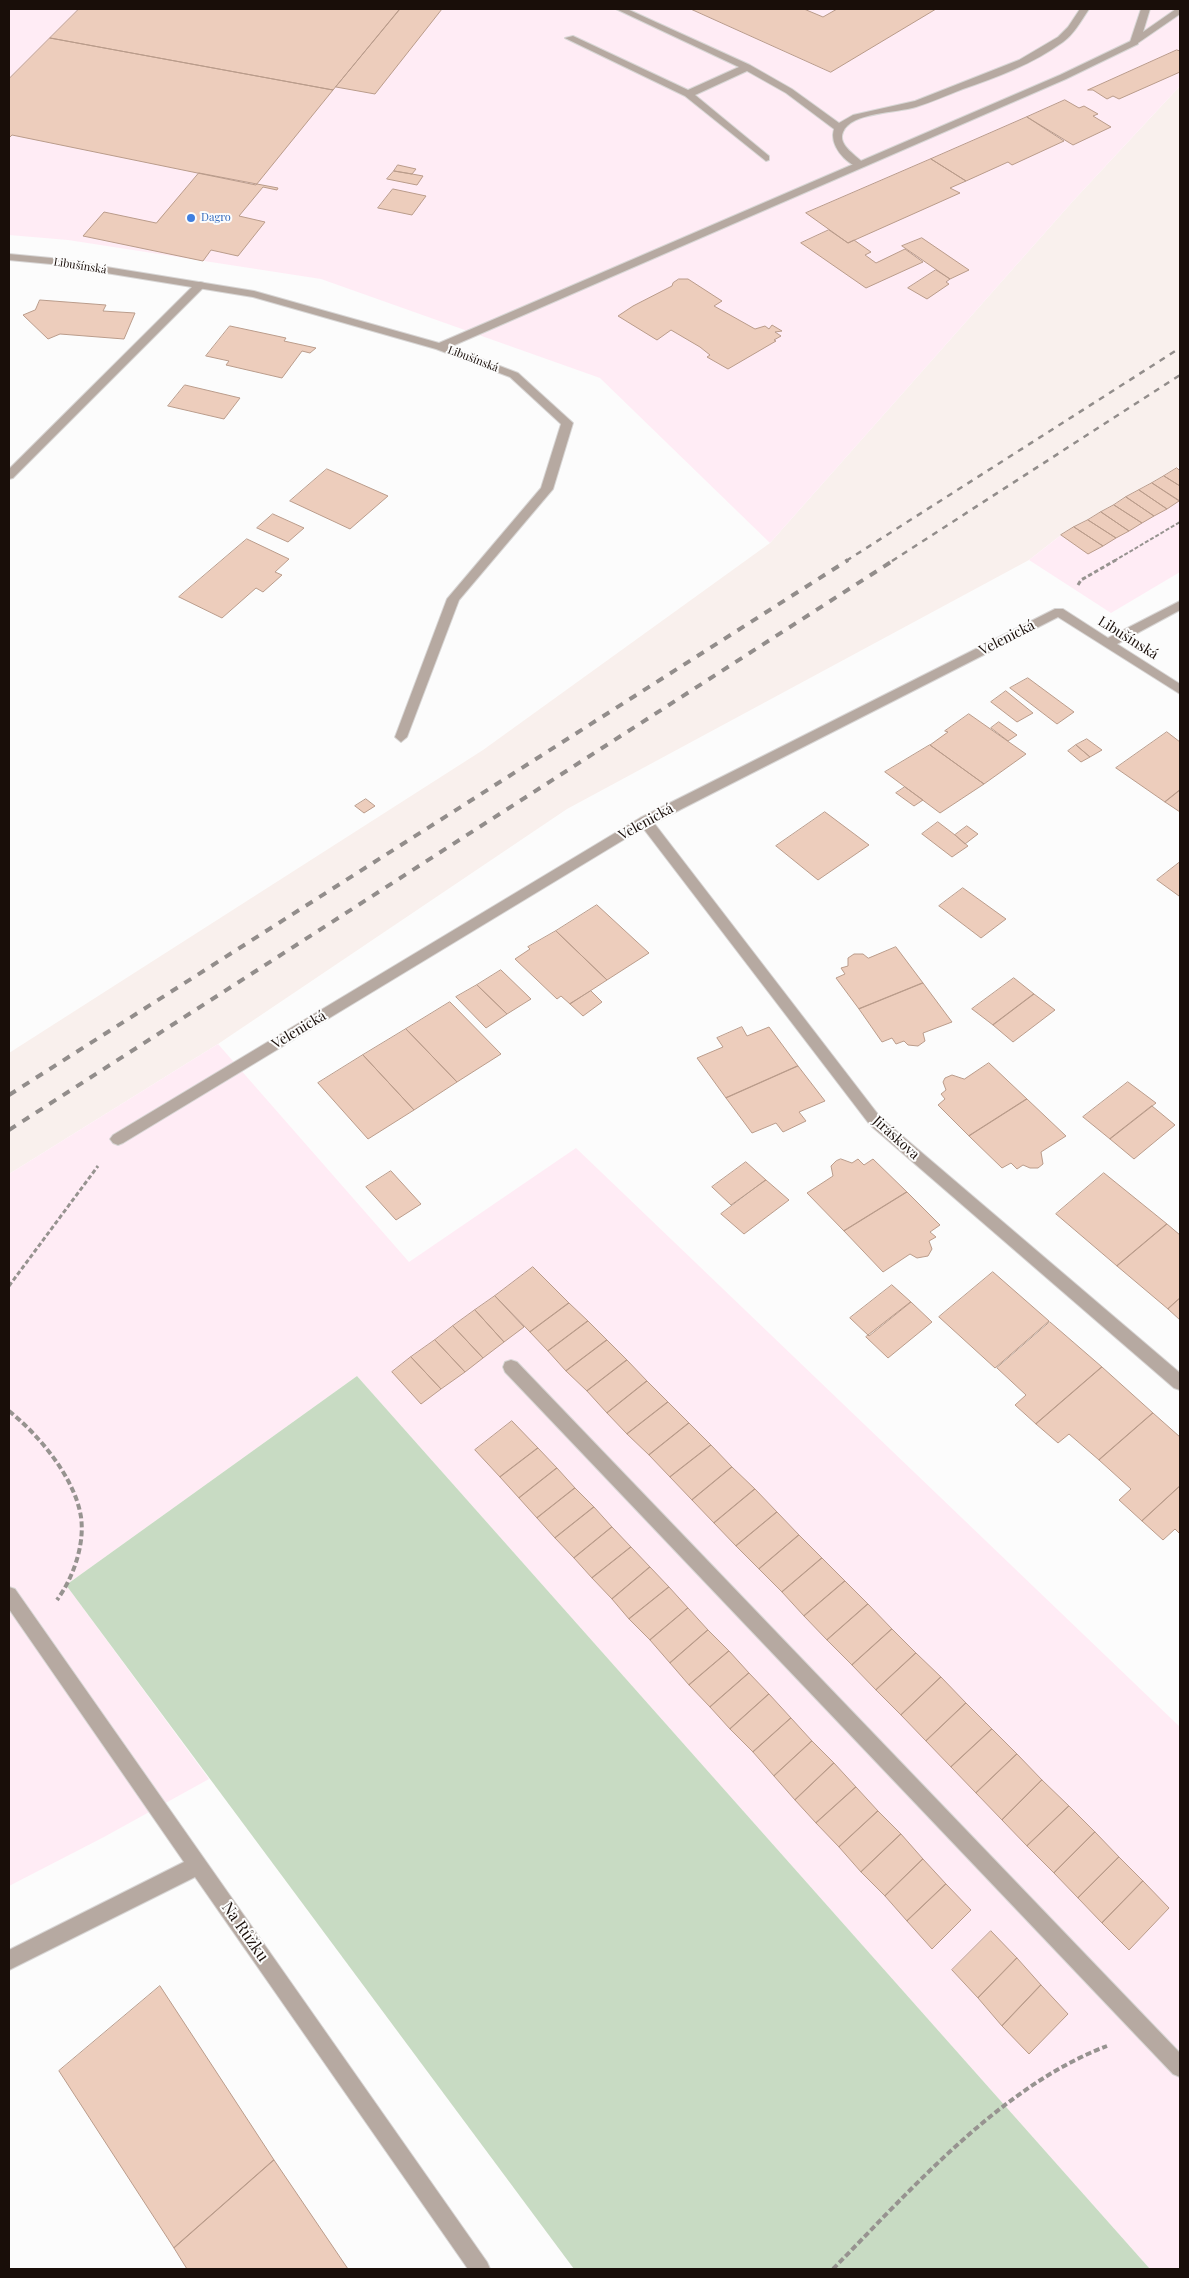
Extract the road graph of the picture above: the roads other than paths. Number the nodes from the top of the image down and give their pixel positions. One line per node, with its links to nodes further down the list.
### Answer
1 (620, 9): 7 (street)
2 (1084, 9): 9 (street)
3 (1145, 9): 6 (street)
4 (1180, 10): 6 (street)
5 (570, 38): 8 (street)
6 (1135, 42): 11 (street)
7 (748, 67): 8 (street); 9 (street)
8 (688, 94): 10 (street)
9 (840, 129): 11 (street)
10 (766, 158)
11 (860, 165): 14 (street)
12 (9, 257): 13 (street, Libušínská)
13 (200, 285): 14 (street, Libušínská); 15 (street)
14 (440, 347): 20 (street, Libušínská)
15 (9, 475)
16 (1180, 605): 18 (street)
17 (1059, 612): 18 (street, Libušínská); 21 (street, Velenická)
18 (1108, 643): 19 (street, Libušínská)
19 (1180, 690)
20 (401, 737)
21 (645, 821): 22 (street, Velenická); 24 (street, Jiráskova)
22 (118, 1139)
23 (511, 1367): 28 (street)
24 (1180, 1383)
25 (9, 1595): 26 (street, Na Růžku)
26 (198, 1865): 27 (street); 29 (street, Na Růžku)
27 (9, 1960)
28 (1180, 2067)
29 (480, 2269)

